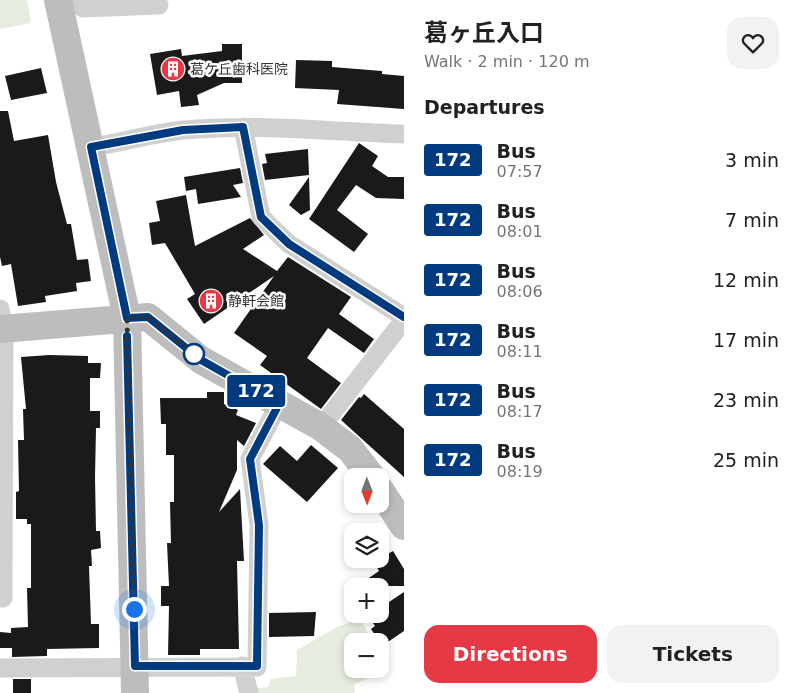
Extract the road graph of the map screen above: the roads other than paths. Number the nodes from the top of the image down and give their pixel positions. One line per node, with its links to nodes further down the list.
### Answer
1 (58, 0): 6 (street)
2 (73, 0): 3 (street)
3 (159, 5)
4 (243, 127): 5 (street); 6 (street); 8 (street)
5 (404, 134)
6 (91, 147): 7 (street)
7 (127, 318): 9 (street); 10 (street); 16 (street)
8 (404, 318): 11 (street)
9 (1, 322): 15 (street)
10 (279, 404): 11 (street); 17 (street)
11 (321, 426): 12 (street)
12 (365, 468)
13 (389, 504): 14 (street)
14 (404, 526)
15 (0, 598)
16 (135, 666): 17 (street); 18 (street); 19 (street)
17 (242, 666): 20 (street)
18 (0, 668)
19 (135, 693)
20 (249, 693)

